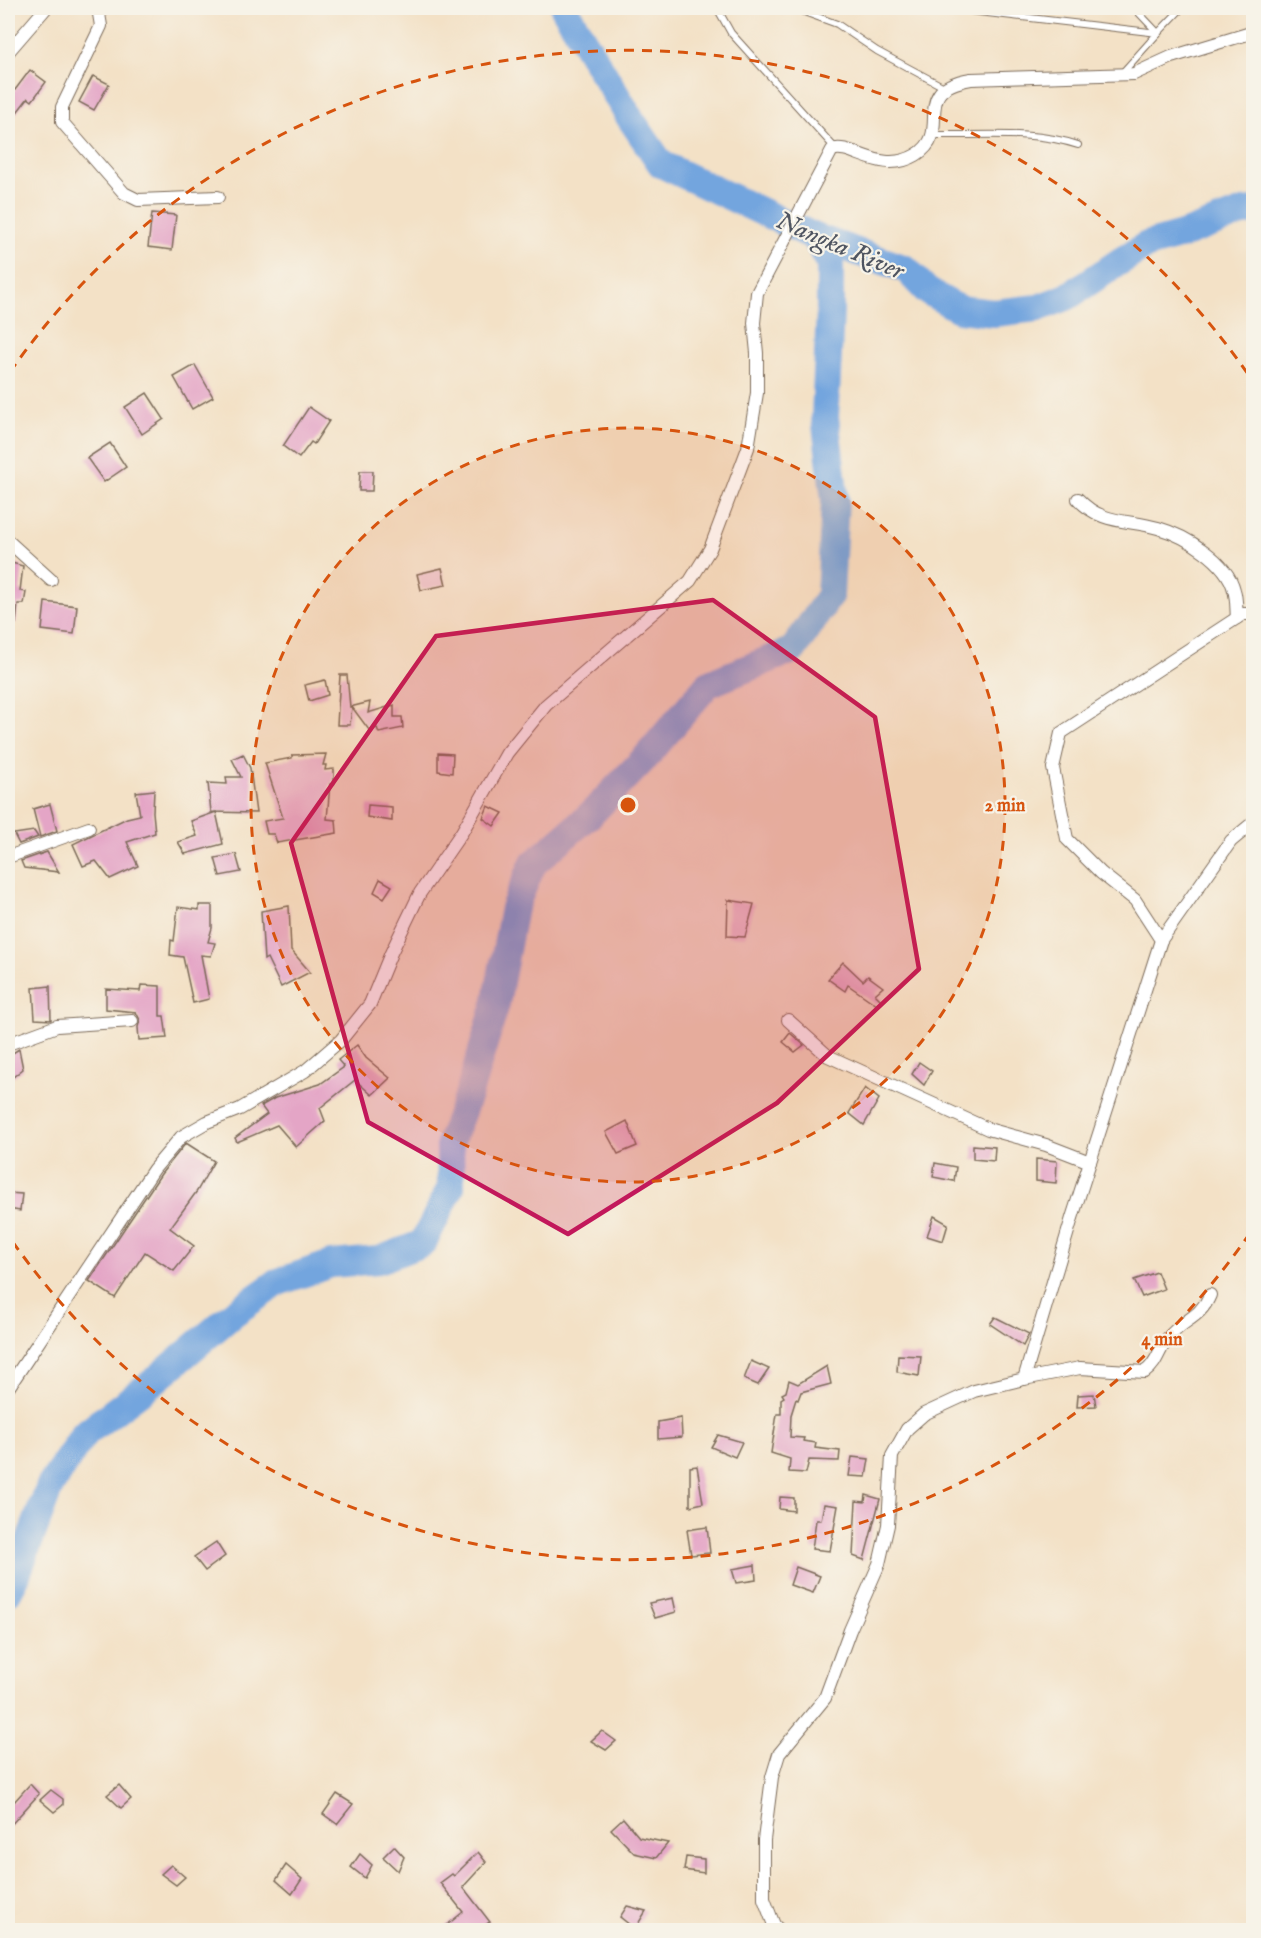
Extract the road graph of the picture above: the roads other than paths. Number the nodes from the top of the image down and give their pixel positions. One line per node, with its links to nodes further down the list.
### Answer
1 (46, 8): 10 (street)
2 (98, 8): 16 (street)
3 (717, 8): 15 (lane)
4 (794, 8): 12 (lane)
5 (945, 8): 9 (lane)
6 (1137, 8): 9 (lane)
7 (1182, 8): 9 (lane)
8 (1254, 32): 11 (street)
9 (1158, 33): 11 (lane)
10 (8, 52)
11 (1122, 74): 12 (street)
12 (944, 87): 13 (street)
13 (933, 135): 14 (lane); 15 (street)
14 (1078, 145)
15 (835, 148): 32 (street)
16 (218, 197)
17 (1078, 499): 21 (street)
18 (8, 542): 19 (street)
19 (51, 580)
20 (1254, 614): 21 (street)
21 (1237, 618): 25 (street)
22 (1254, 822): 25 (street)
23 (89, 828): 24 (street)
24 (8, 857)
25 (1161, 940): 29 (street)
26 (788, 1020): 29 (street)
27 (132, 1021): 28 (street)
28 (8, 1044)
29 (1090, 1162): 31 (street)
30 (1210, 1295): 31 (street)
31 (1024, 1378): 33 (street)
32 (8, 1388)
33 (779, 1930)

